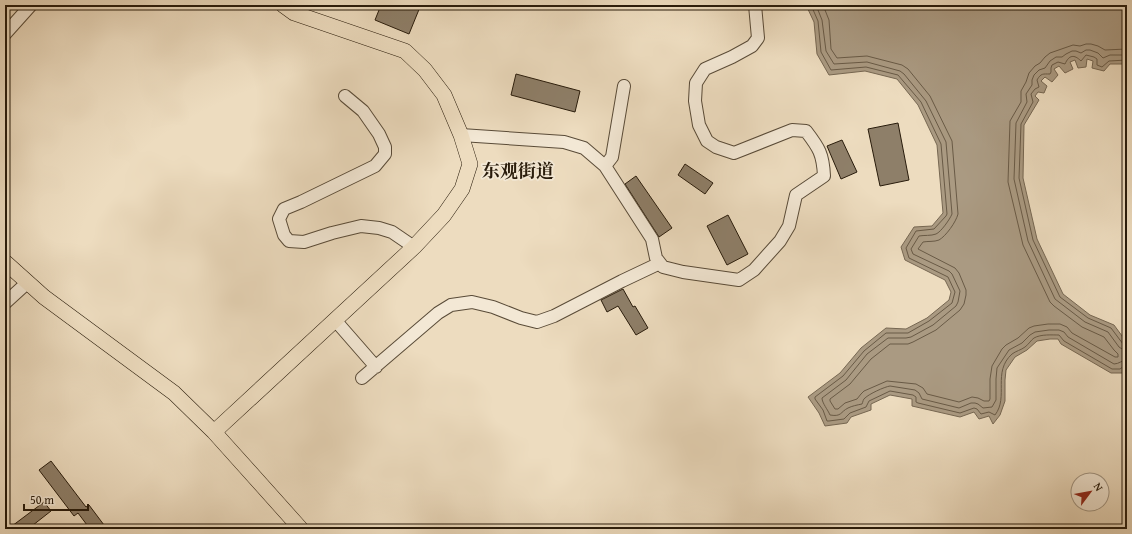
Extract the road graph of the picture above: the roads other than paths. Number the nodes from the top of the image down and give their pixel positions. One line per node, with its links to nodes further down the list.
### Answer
1 (31, 5): 4 (street)
2 (283, 5): 7 (main road)
3 (755, 5): 11 (street)
4 (5, 34)
5 (624, 86): 8 (street)
6 (345, 96): 9 (street)
7 (461, 136): 8 (street); 9 (main road)
8 (605, 166): 11 (street)
9 (414, 247): 14 (main road)
10 (5, 262): 12 (main road)
11 (660, 263): 15 (street)
12 (28, 282): 13 (street); 17 (main road)
13 (5, 303)
14 (335, 320): 15 (street); 17 (main road)
15 (376, 367): 16 (street)
16 (362, 378)
17 (214, 432): 18 (main road)
18 (301, 529)

